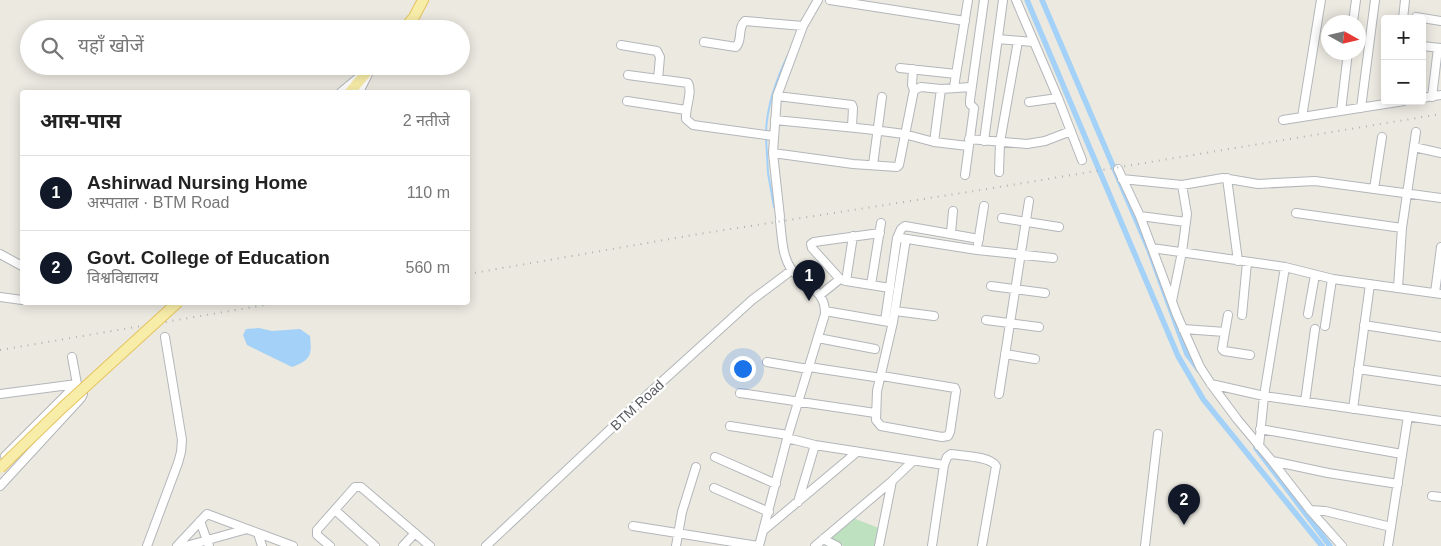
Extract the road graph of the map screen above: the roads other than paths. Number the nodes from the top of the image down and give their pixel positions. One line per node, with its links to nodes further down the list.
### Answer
1 (423, 0): 15 (main road)
2 (818, 0): 18 (street)
3 (830, 0): 16 (street)
4 (968, 0): 16 (street)
5 (984, 0): 36 (street)
6 (1004, 0): 11 (street); 19 (street)
7 (1321, 0): 52 (street)
8 (1356, 0): 12 (street)
9 (1375, 0): 49 (street)
10 (1405, 0): 13 (street)
11 (1016, 1): 22 (street)
12 (1354, 15)
13 (1403, 15)
14 (1426, 19): 17 (street)
15 (412, 20)
16 (965, 21): 29 (street)
17 (1441, 21)
18 (803, 26): 21 (street); 41 (street)
19 (998, 39): 20 (street); 62 (street)
20 (1018, 40): 22 (street); 65 (street)
21 (704, 42)
22 (1033, 42): 44 (street)
23 (621, 45): 33 (street)
24 (1426, 46): 25 (street)
25 (1439, 48): 43 (street)
26 (1347, 60): 51 (street)
27 (900, 68): 28 (street)
28 (913, 69): 29 (street); 39 (street)
29 (956, 74): 34 (street)
30 (362, 75): 38 (street)
31 (367, 75): 35 (main road)
32 (628, 75): 33 (street)
33 (658, 79): 50 (street)
34 (954, 87): 36 (street); 37 (street)
35 (359, 88)
36 (971, 88): 64 (street)
37 (941, 89): 39 (street); 63 (street)
38 (343, 90)
39 (914, 90): 59 (street)
40 (1441, 95): 43 (street)
41 (777, 96): 53 (street); 55 (street)
42 (882, 97): 56 (street)
43 (1432, 97): 45 (street)
44 (1058, 98): 47 (street); 57 (street)
45 (1426, 98)
46 (627, 101): 50 (street)
47 (1029, 102)
48 (1381, 104): 49 (street)
49 (1360, 108): 51 (street)
50 (686, 110): 60 (street)
51 (1341, 111): 52 (street)
52 (1302, 117): 54 (street)
53 (775, 120): 55 (street); 60 (street)
54 (1283, 120)
55 (852, 127): 56 (street)
56 (877, 130): 59 (street); 70 (street)
57 (1071, 131): 65 (street); 69 (street)
58 (1416, 132): 66 (street)
59 (904, 134): 63 (street); 70 (street)
60 (769, 136): 67 (street)
61 (1382, 137): 77 (street)
62 (984, 141): 64 (street); 65 (street)
63 (934, 142): 64 (street)
64 (969, 142): 73 (street)
65 (1000, 142): 72 (street)
66 (1414, 147): 68 (street); 78 (street)
67 (772, 153): 70 (street); 107 (street)
68 (1441, 153)
69 (1082, 160)
70 (873, 165)
71 (1118, 169): 75 (street)
72 (999, 172)
73 (965, 175)
74 (1227, 178): 76 (street); 77 (street); 104 (street)
75 (1122, 179): 76 (street); 84 (street)
76 (1182, 185): 87 (street)
77 (1374, 189): 78 (street)
78 (1408, 193): 79 (street); 90 (street)
79 (1441, 198)
80 (1029, 200): 86 (street)
81 (984, 206): 96 (street)
82 (953, 211): 92 (street)
83 (1296, 213): 90 (street)
84 (1140, 216): 87 (street); 98 (street)
85 (1002, 218): 86 (street)
86 (1026, 221): 89 (street); 102 (street)
87 (1186, 222): 100 (street)
88 (881, 223): 91 (street)
89 (1059, 226)
90 (1402, 228): 115 (street)
91 (880, 233): 93 (street); 112 (street)
92 (951, 233): 94 (street); 96 (street)
93 (853, 236): 110 (street); 110 (street)
94 (897, 238): 95 (street); 114 (street)
95 (906, 239): 99 (street); 125 (street)
96 (979, 239): 99 (street)
97 (1441, 247): 118 (street)
98 (1152, 248): 100 (street); 122 (street)
99 (977, 250): 102 (street)
100 (1182, 252): 104 (street); 122 (street)
101 (0, 254): 105 (street)
102 (1021, 254): 103 (street); 116 (street)
103 (1053, 258)
104 (1243, 261): 106 (street); 128 (street)
105 (20, 265)
106 (1285, 267): 108 (street); 157 (street)
107 (792, 270): 119 (street); 210 (street, BTM Road)
108 (1315, 274): 109 (street); 126 (street)
109 (1332, 278): 111 (street); 134 (street)
110 (843, 280): 112 (street); 119 (street)
111 (1370, 284): 115 (street); 133 (street)
112 (871, 285): 114 (street)
113 (991, 286): 116 (street)
114 (890, 288): 131 (street)
115 (1398, 288): 118 (street)
116 (1015, 289): 117 (street); 132 (street)
117 (1045, 293)
118 (1438, 294)
119 (820, 295): 124 (street)
120 (0, 297): 121 (street)
121 (20, 300)
122 (1172, 303): 136 (street)
123 (175, 305): 178 (main road, bridge)
124 (825, 311): 131 (street); 141 (street)
125 (895, 311): 129 (street); 131 (street)
126 (1308, 314)
127 (1228, 315): 138 (street)
128 (1242, 315)
129 (934, 316)
130 (986, 320): 132 (street)
131 (889, 322): 150 (street)
132 (1010, 323): 135 (street); 143 (street)
133 (1364, 325): 139 (street); 149 (street)
134 (1325, 326)
135 (1039, 327)
136 (1183, 329): 138 (street); 153 (street)
137 (1315, 329): 159 (street)
138 (1225, 332): 144 (street)
139 (1441, 336)
140 (165, 337): 201 (street)
141 (818, 338): 142 (street); 148 (street)
142 (875, 349)
143 (1005, 354): 146 (street); 156 (street)
144 (1250, 355)
145 (72, 357): 152 (street)
146 (1035, 358)
147 (767, 362): 148 (street)
148 (808, 368): 150 (street); 158 (street)
149 (1358, 369): 151 (street); 160 (street)
150 (882, 377): 161 (street); 161 (street)
151 (1441, 381)
152 (77, 384): 155 (street); 175 (street); 182 (street)
153 (1211, 384): 157 (street); 169 (street)
154 (740, 393): 158 (street)
155 (0, 394)
156 (999, 394)
157 (1264, 396): 159 (street); 165 (street)
158 (798, 402): 161 (street); 167 (street)
159 (1305, 402): 160 (street)
160 (1353, 408): 162 (street)
161 (875, 413)
162 (1408, 416): 163 (street); 171 (street)
163 (1441, 421)
164 (730, 426): 167 (street)
165 (1260, 429): 169 (street); 171 (street)
166 (1158, 434): 217 (street)
167 (788, 437): 168 (street); 180 (street)
168 (815, 445): 170 (street); 186 (street)
169 (1259, 446): 174 (street)
170 (857, 452): 173 (street); 186 (street)
171 (1402, 454): 181 (street)
172 (715, 458): 180 (street)
173 (913, 461): 176 (street); 179 (street)
174 (1272, 461): 181 (street); 188 (street)
175 (0, 462)
176 (944, 465): 215 (street); 216 (street)
177 (696, 467): 197 (street)
178 (0, 468)
179 (892, 481): 200 (street); 214 (street)
180 (776, 484): 189 (street)
181 (1398, 484): 192 (street)
182 (0, 486)
183 (714, 488): 189 (street)
184 (1432, 496): 185 (street)
185 (1441, 497)
186 (798, 502): 194 (street)
187 (335, 510): 195 (street); 206 (street); 207 (street)
188 (1310, 510): 192 (street); 218 (street)
189 (769, 512): 194 (street)
190 (200, 521): 193 (street); 198 (street); 202 (street)
191 (633, 526): 197 (street)
192 (1391, 527): 219 (street)
193 (247, 529): 196 (street); 198 (street)
194 (764, 530): 212 (street)
195 (414, 533): 208 (street); 209 (street)
196 (258, 534): 204 (street); 205 (street)
197 (678, 534): 199 (street); 211 (street)
198 (208, 543): 203 (street)
199 (722, 543): 212 (street)
200 (818, 544): 213 (street)
201 (147, 546)
202 (177, 546)
203 (186, 546)
204 (261, 546)
205 (293, 546)
206 (330, 546)
207 (376, 546)
208 (403, 546)
209 (430, 546)
210 (486, 546)
211 (676, 546)
212 (759, 546)
213 (837, 546)
214 (879, 546)
215 (932, 546)
216 (982, 546)
217 (1145, 546)
218 (1342, 546)
219 (1388, 546)

